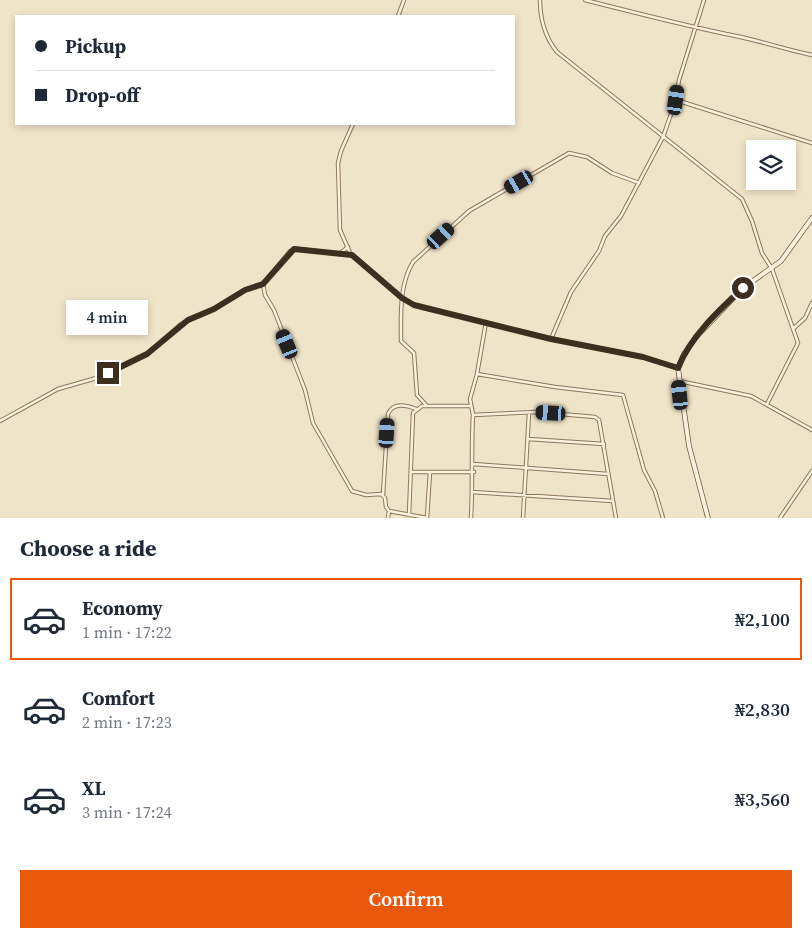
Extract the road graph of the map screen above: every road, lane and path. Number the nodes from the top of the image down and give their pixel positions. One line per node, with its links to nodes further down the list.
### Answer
1 (404, 0): 5 (street)
2 (540, 0): 10 (street)
3 (585, 0): 6 (street)
4 (704, 0): 6 (street)
5 (398, 15)
6 (694, 28): 7 (street); 8 (street)
7 (812, 55)
8 (676, 100): 10 (street); 11 (street)
9 (353, 125): 14 (street)
10 (663, 137): 12 (street); 17 (street)
11 (812, 142)
12 (639, 183): 19 (street); 23 (street)
13 (812, 218): 17 (street)
14 (348, 247): 15 (street); 16 (street)
15 (339, 254): 16 (street); 18 (street)
16 (352, 255): 19 (street)
17 (772, 269): 22 (street); 24 (street)
18 (263, 284): 33 (street); 45 (street)
19 (402, 298): 21 (street); 28 (street)
20 (812, 303): 22 (street)
21 (486, 322): 23 (street); 25 (street)
22 (794, 328): 27 (street)
23 (551, 339): 24 (street)
24 (678, 368): 26 (street)
25 (477, 374): 29 (street); 55 (street)
26 (679, 381): 27 (street); 56 (street)
27 (767, 404): 34 (street)
28 (427, 406): 29 (street); 30 (street)
29 (470, 406): 32 (street)
30 (416, 409): 40 (street); 45 (street)
31 (529, 413): 32 (street); 35 (street); 36 (street)
32 (473, 415): 37 (street)
33 (0, 421)
34 (812, 430)
35 (528, 439): 36 (street); 38 (street)
36 (604, 444): 43 (street)
37 (473, 464): 38 (street); 42 (street)
38 (526, 469): 43 (street); 46 (street)
39 (812, 471): 57 (street)
40 (411, 472): 41 (street); 49 (street)
41 (430, 472): 42 (street); 51 (street)
42 (474, 472): 44 (street)
43 (608, 474): 47 (street)
44 (472, 492): 46 (street); 52 (street)
45 (383, 495): 48 (street)
46 (524, 497): 47 (street); 53 (street)
47 (613, 501): 54 (street)
48 (390, 511): 49 (street); 50 (street)
49 (409, 515): 51 (street)
50 (388, 518)
51 (427, 518)
52 (471, 518)
53 (523, 518)
54 (616, 518)
55 (663, 518)
56 (708, 518)
57 (780, 518)

